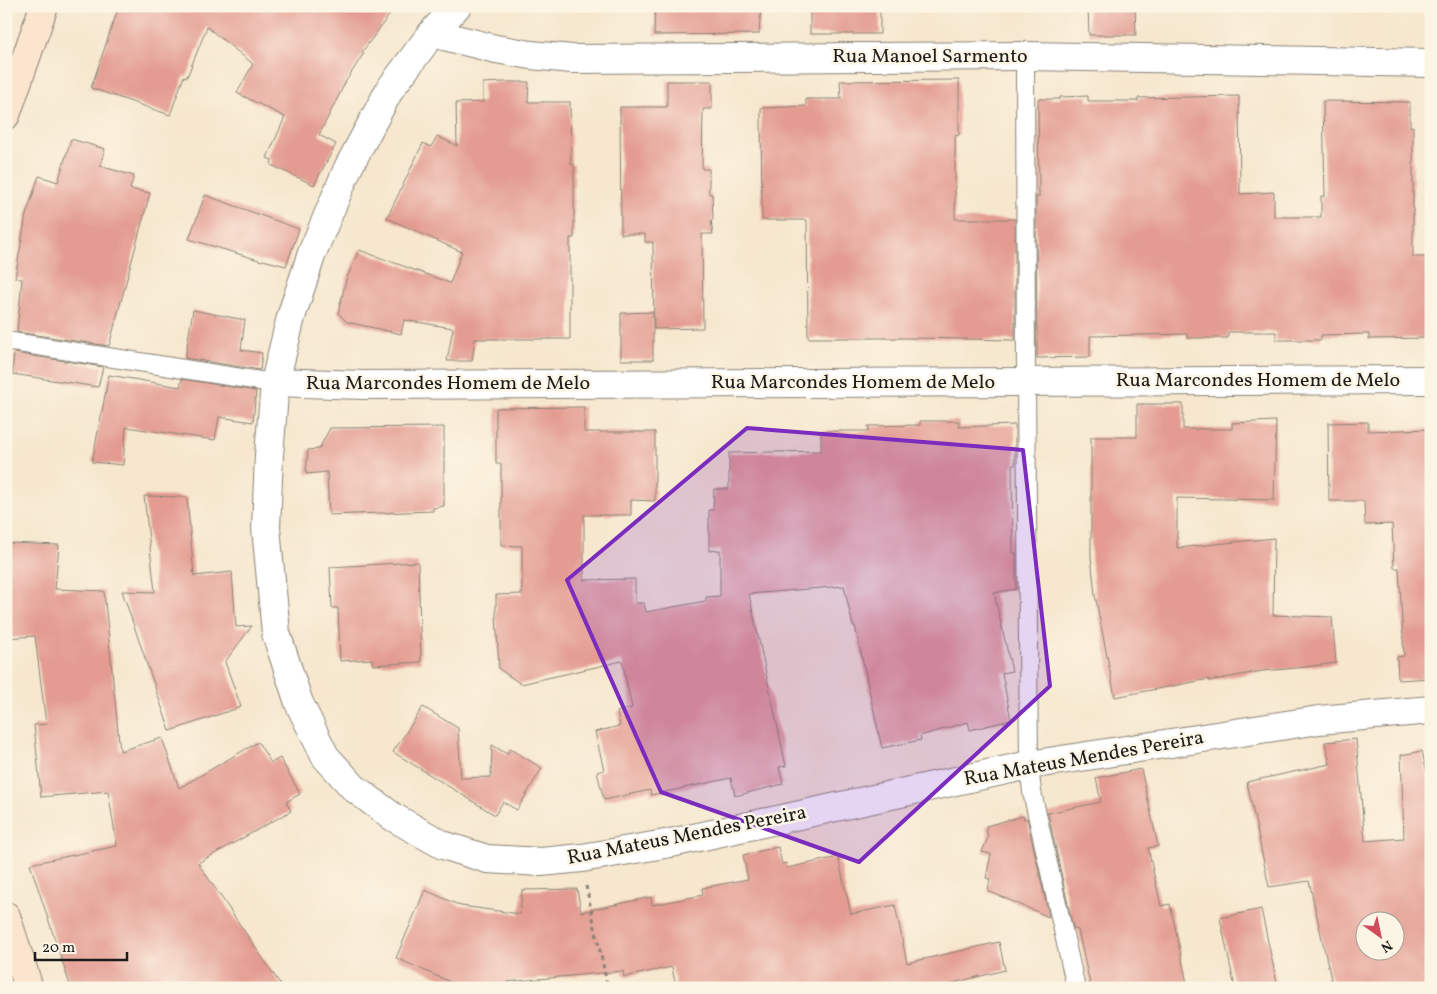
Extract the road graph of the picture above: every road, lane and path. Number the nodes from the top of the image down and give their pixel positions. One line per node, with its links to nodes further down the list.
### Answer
1 (44, 6): 6 (main road)
2 (457, 6): 3 (street, Rua Mateus Mendes Pereira)
3 (432, 33): 4 (street, Rua Manoel Sarmento); 9 (street, Rua Mateus Mendes Pereira)
4 (1025, 56): 5 (street, Rua Manoel Sarmento); 10 (lane)
5 (1431, 63)
6 (6, 115)
7 (6, 341): 9 (lane)
8 (1431, 380): 10 (street, Rua Marcondes Homem de Melo)
9 (274, 382): 10 (street, Rua Marcondes Homem de Melo); 13 (street, Rua Mateus Mendes Pereira)
10 (1026, 382): 12 (lane)
11 (1431, 710): 12 (street, Rua Mateus Mendes Pereira)
12 (1029, 765): 13 (street, Rua Mateus Mendes Pereira); 17 (lane)
13 (582, 858): 16 (path)
14 (6, 916): 15 (main road)
15 (29, 988)
16 (608, 988)
17 (1076, 988)

